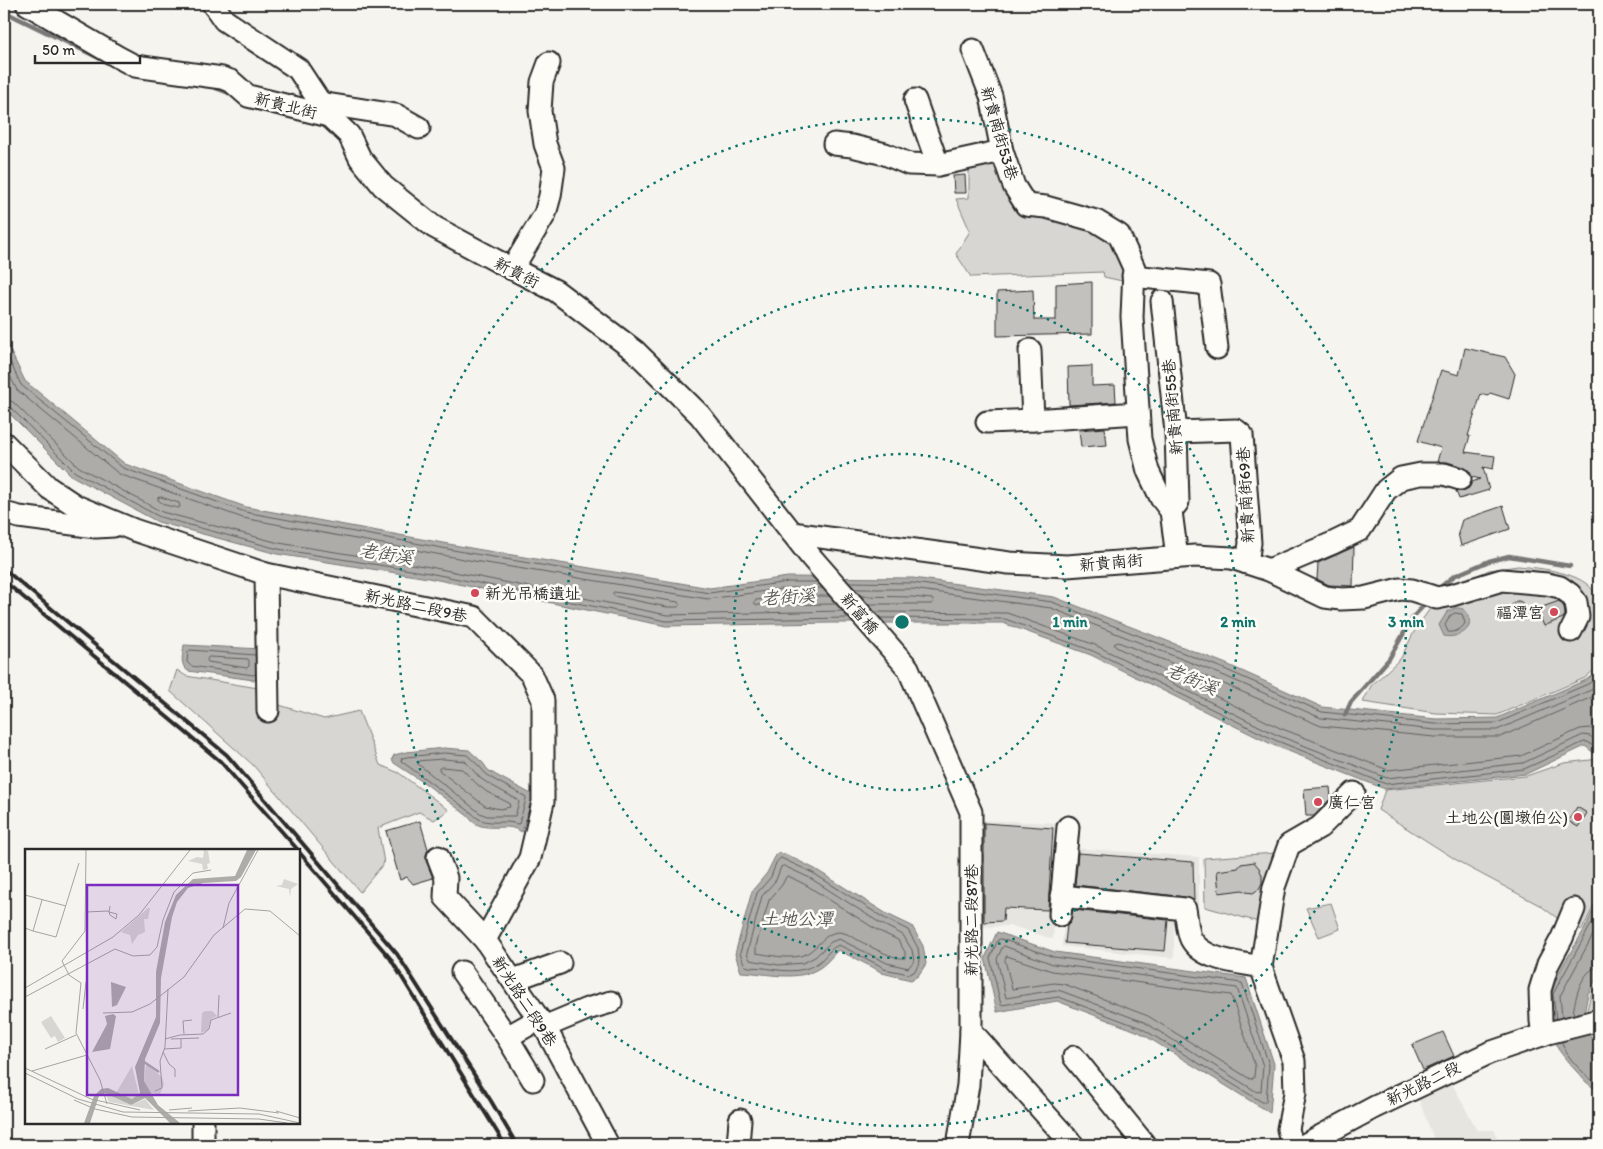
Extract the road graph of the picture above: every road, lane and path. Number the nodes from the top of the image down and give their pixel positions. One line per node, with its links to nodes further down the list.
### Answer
1 (27, 4): 6 (street, 新貴北街)
2 (213, 4): 6 (street, 新貴街)
3 (973, 50): 9 (street, 新貴南街53巷)
4 (549, 63): 11 (street)
5 (915, 100): 10 (street)
6 (325, 110): 7 (street, 新貴北街); 11 (street, 新貴街)
7 (419, 128)
8 (834, 144): 10 (street)
9 (1002, 152): 10 (street); 12 (street, 新貴南街53巷)
10 (938, 165)
11 (512, 269): 25 (street, 新貴街)
12 (1133, 276): 14 (street); 16 (street, 新貴南街53巷)
13 (1162, 301): 19 (street, 新貴南街55巷)
14 (1217, 348)
15 (1030, 350): 17 (street)
16 (1138, 412): 17 (street); 22 (street, 新貴南街53巷)
17 (1034, 420): 18 (street)
18 (987, 422)
19 (1176, 432): 22 (street, 新貴南街55巷); 28 (street, 新貴南街69巷)
20 (4, 443): 24 (street, 新光路二段9巷)
21 (1460, 479): 29 (street)
22 (1171, 511): 27 (street, 新貴南街53巷)
23 (4, 513): 24 (street)
24 (124, 526): 30 (street, 新光路二段9巷)
25 (792, 533): 26 (street, 新貴街); 27 (street, 新貴南街)
26 (811, 557): 32 (street, 新富橋)
27 (1177, 557): 28 (street, 新貴南街)
28 (1247, 563): 29 (street, 新貴南街)
29 (1269, 570): 31 (street, 新貴南街)
30 (266, 574): 33 (street); 38 (street, 新光路二段9巷)
31 (1572, 631)
32 (908, 668): 46 (street, 新光路二段87巷)
33 (268, 711)
34 (1354, 793): 40 (street)
35 (1068, 827): 40 (street)
36 (438, 857): 38 (street)
37 (1574, 909): 47 (street)
38 (486, 940): 42 (street, 新光路二段9巷)
39 (560, 963): 42 (street)
40 (1262, 967): 59 (street)
41 (462, 972): 48 (street)
42 (513, 980): 45 (street, 新光路二段9巷)
43 (611, 1002): 45 (street)
44 (1594, 1022): 47 (street, 新光路二段)
45 (541, 1023): 48 (street); 54 (street, 新光路二段9巷)
46 (971, 1031): 56 (street, 新光路二段87巷); 57 (street)
47 (1546, 1034): 60 (street, 新光路二段)
48 (507, 1037): 50 (street)
49 (1074, 1057): 58 (street)
50 (533, 1080)
51 (740, 1120): 55 (street)
52 (203, 1124): 53 (street)
53 (203, 1145)
54 (608, 1145)
55 (738, 1145)
56 (958, 1145)
57 (1073, 1145)
58 (1145, 1145)
59 (1292, 1145)
60 (1304, 1145)

